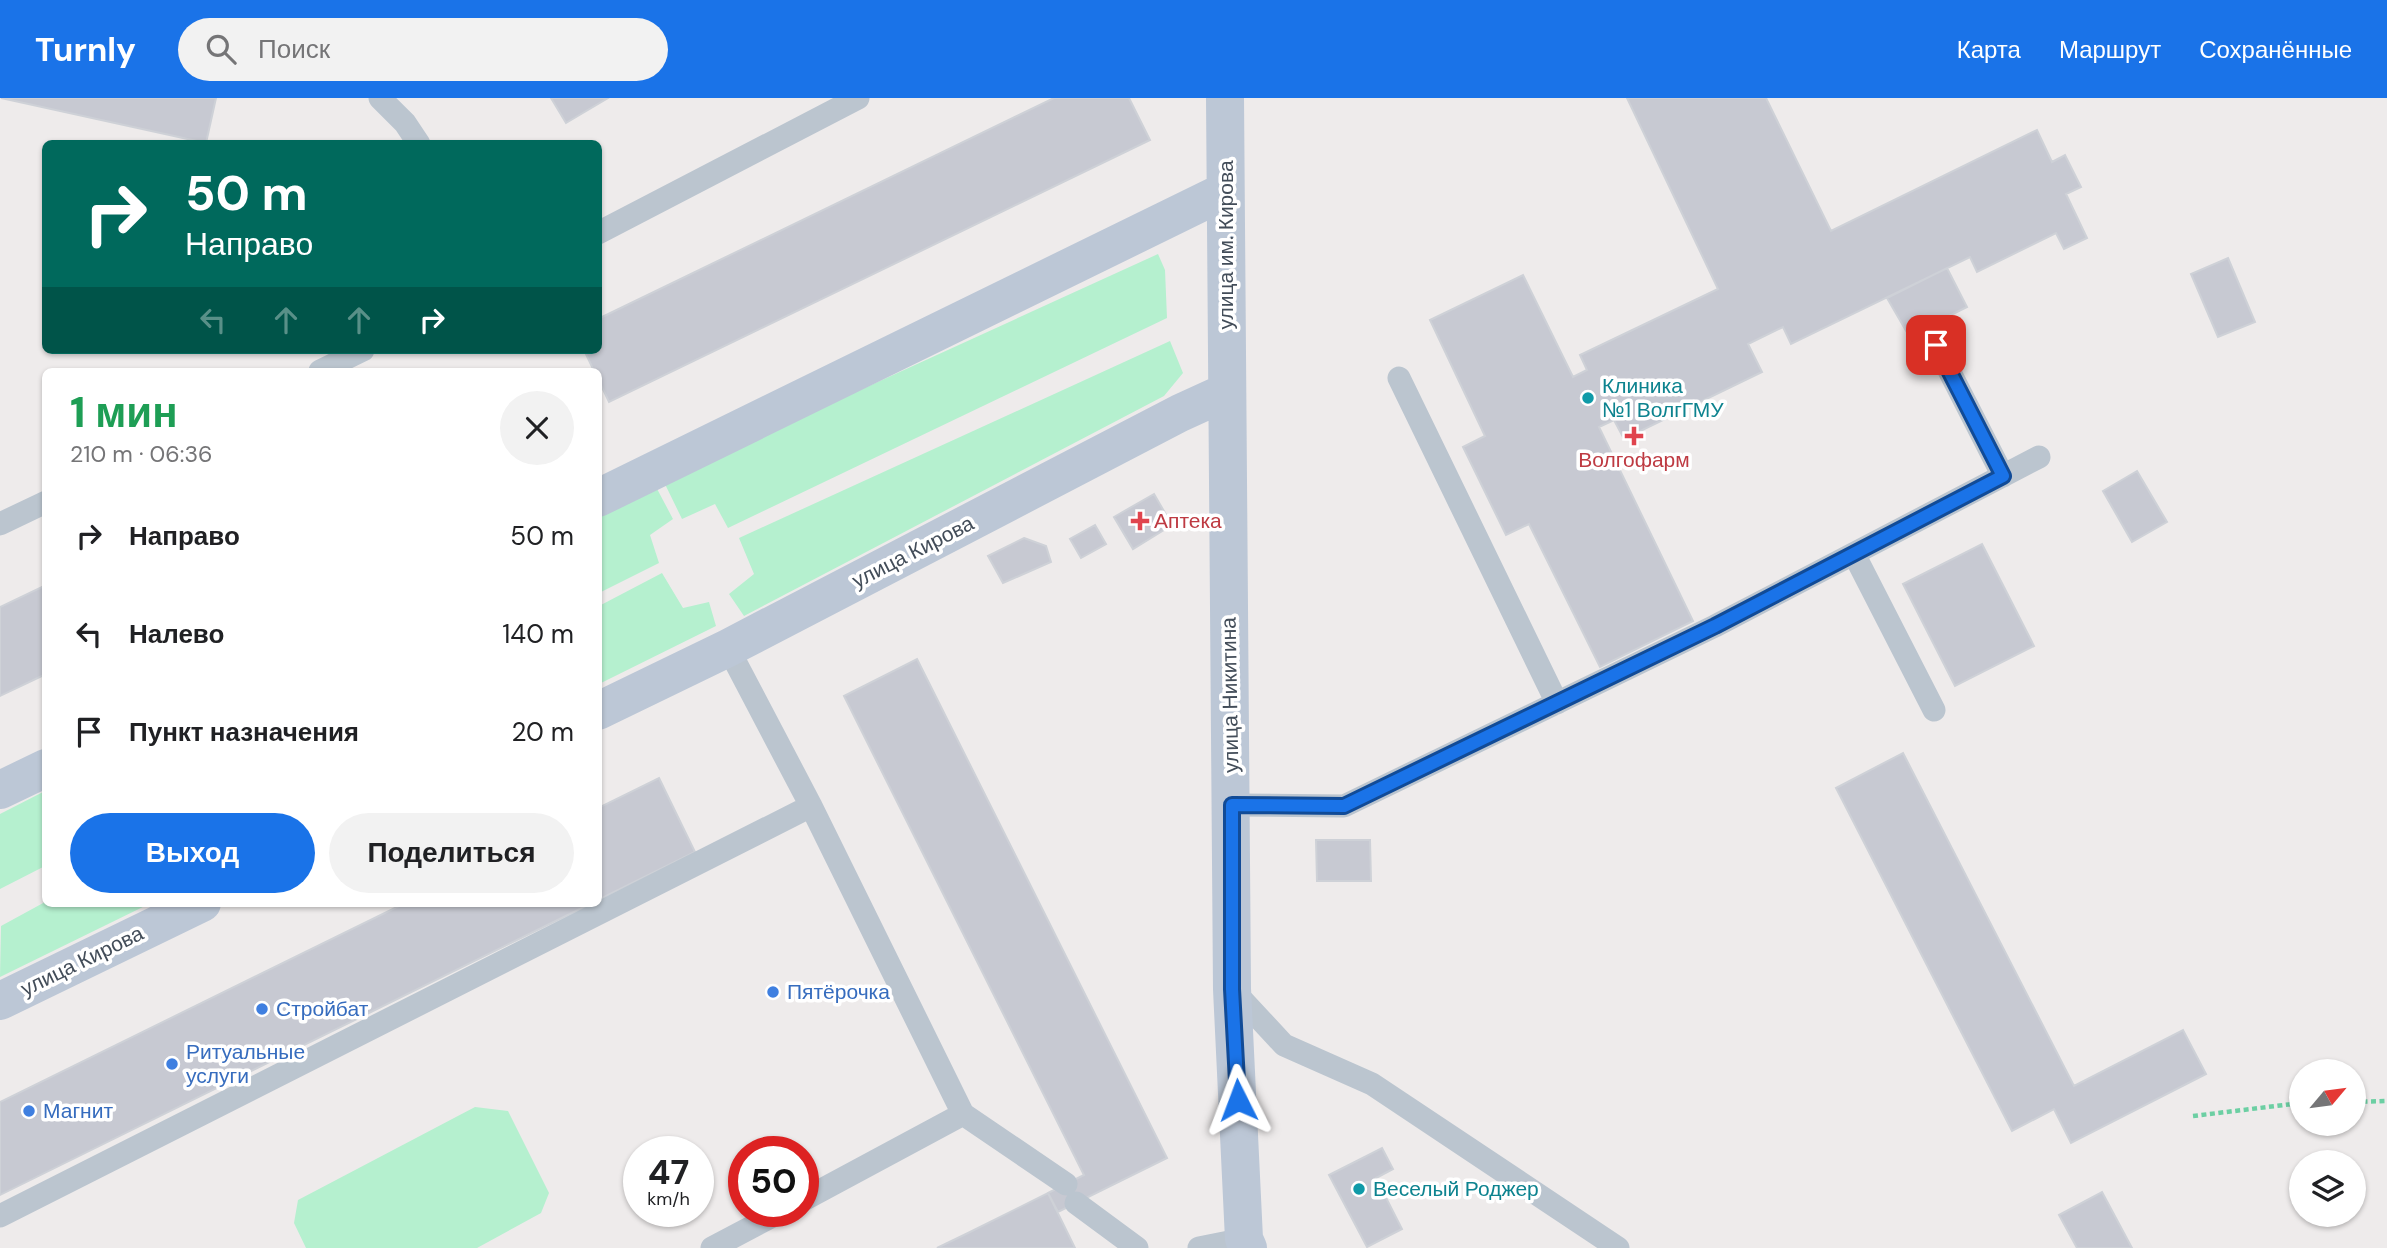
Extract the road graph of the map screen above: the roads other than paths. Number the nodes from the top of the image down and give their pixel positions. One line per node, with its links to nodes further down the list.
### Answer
1 (380, 98): 4 (lane)
2 (858, 98): 6 (lane)
3 (1225, 98): 5 (main road, улица им. Кирова)
4 (416, 140)
5 (1225, 191): 11 (main road, улица им. Кирова); 14 (main road)
6 (602, 231)
7 (1936, 345): 13 (lane)
8 (355, 354): 9 (lane)
9 (326, 368)
10 (1399, 378): 19 (lane)
11 (1226, 392): 18 (main road, улица Кирова); 24 (main road, улица Никитина)
12 (2039, 457): 13 (lane)
13 (2003, 476): 17 (lane)
14 (602, 496)
15 (42, 504): 16 (lane)
16 (0, 524)
17 (1854, 554): 19 (lane); 21 (lane)
18 (729, 648): 20 (main road, улица Кирова); 25 (lane)
19 (1557, 703): 24 (lane)
20 (602, 709)
21 (1934, 710)
22 (42, 770): 23 (main road)
23 (0, 790)
24 (1232, 805): 27 (main road, улица Никитина)
25 (811, 806): 29 (lane); 31 (lane)
26 (194, 907): 28 (main road, улица Кирова)
27 (1232, 989): 33 (main road, улица Никитина); 37 (lane)
28 (0, 1001)
29 (963, 1114): 30 (lane); 35 (lane)
30 (819, 1191)
31 (0, 1216)
32 (752, 1227): 34 (lane)
33 (1246, 1243): 36 (lane)
34 (712, 1248)
35 (1137, 1248)
36 (1199, 1248)
37 (1618, 1248)

